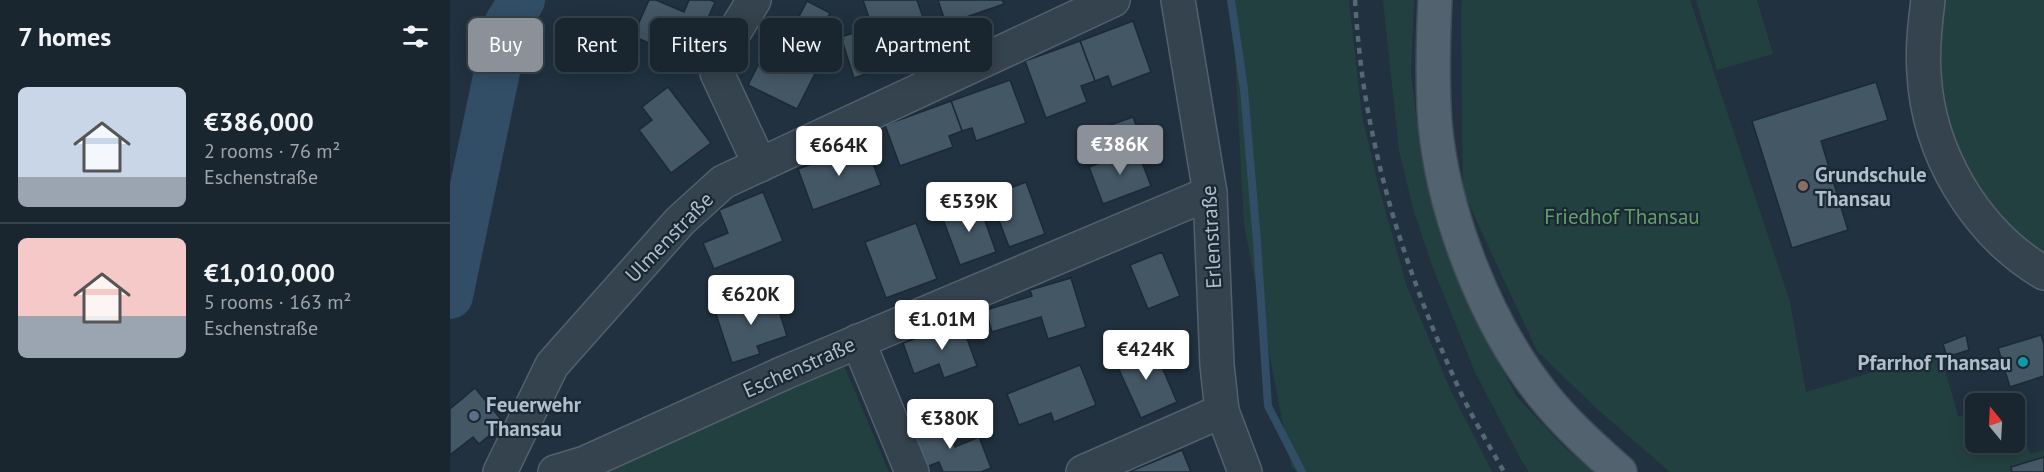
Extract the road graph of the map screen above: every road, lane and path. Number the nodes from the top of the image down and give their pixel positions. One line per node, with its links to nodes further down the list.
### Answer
1 (754, 0): 6 (street)
2 (1113, 0): 6 (street, Ulmenstraße)
3 (1178, 0): 7 (street, Erlenstraße)
4 (1436, 0): 17 (main road)
5 (1928, 0): 8 (street)
6 (760, 165): 11 (street, Ulmenstraße)
7 (1210, 193): 9 (street, Eschenstraße); 10 (street, Erlenstraße)
8 (2044, 273)
9 (858, 341): 13 (street, Eschenstraße); 14 (street)
10 (1222, 411): 15 (street); 16 (street, Erlenstraße)
11 (502, 468): 12 (street)
12 (541, 472)
13 (555, 472)
14 (912, 472)
15 (1083, 472)
16 (1245, 472)
17 (1620, 472)

